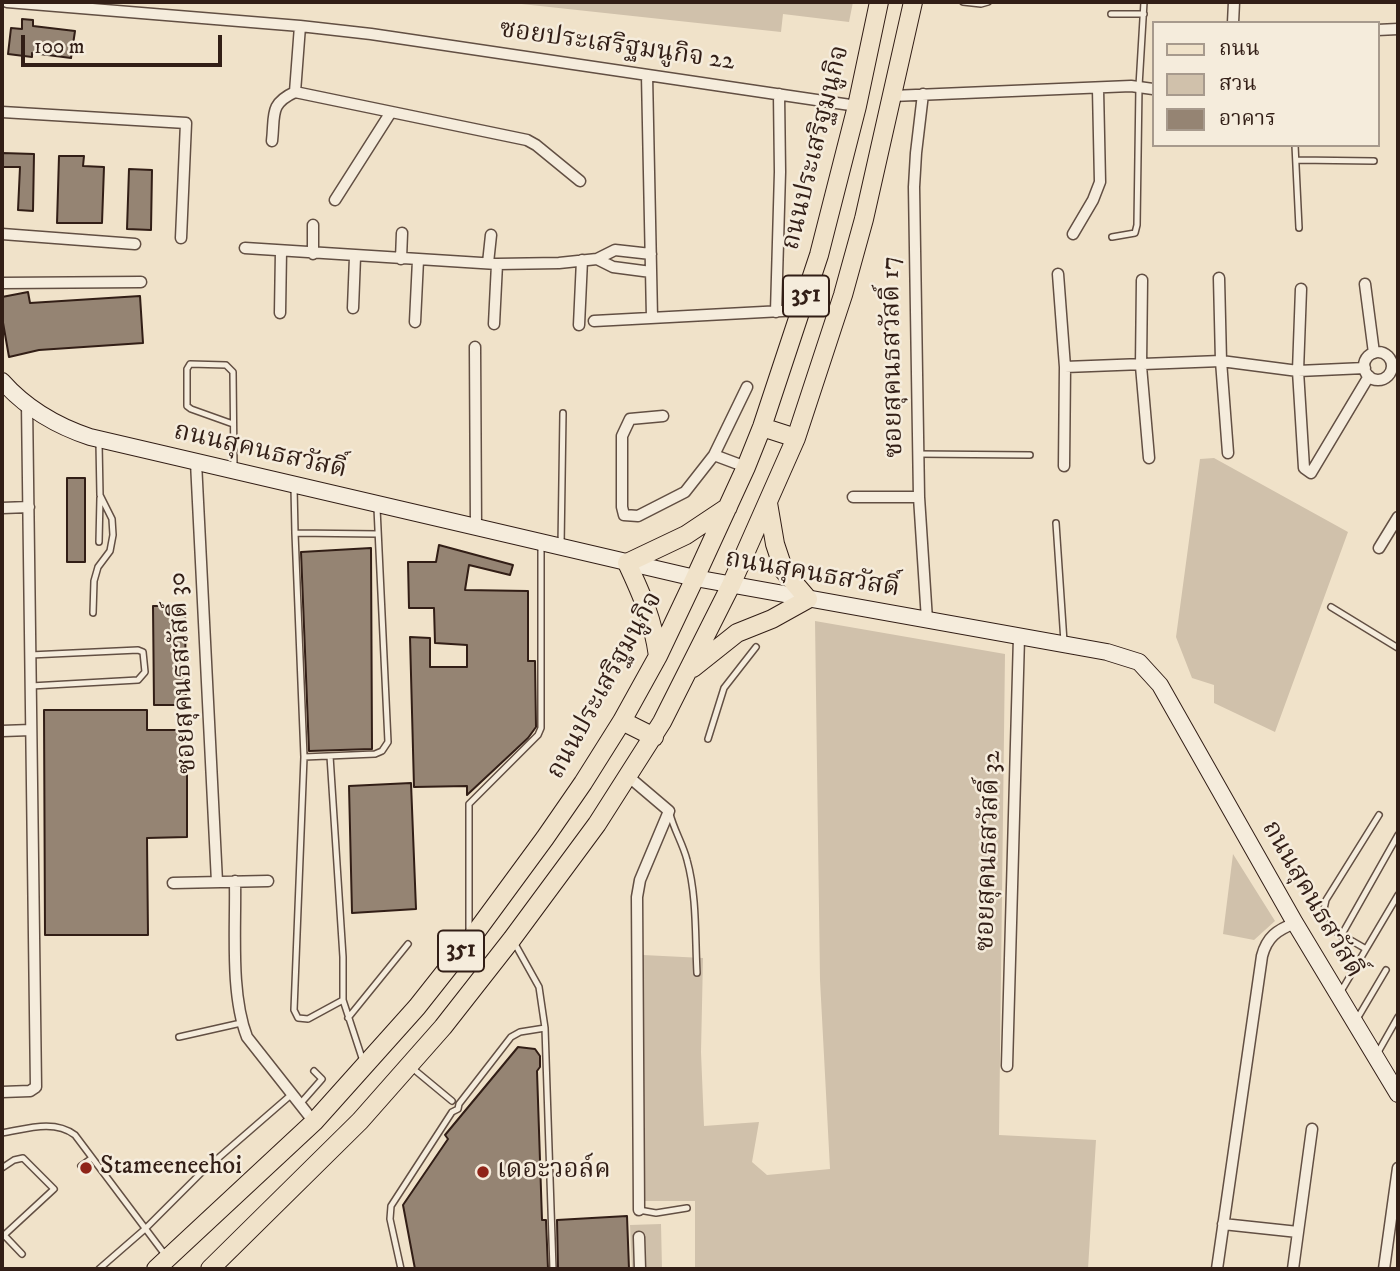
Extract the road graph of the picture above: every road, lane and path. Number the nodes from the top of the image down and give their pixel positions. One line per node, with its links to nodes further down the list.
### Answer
1 (7, 2): 11 (street, ซอยประเสริฐมนูกิจ 22)
2 (879, 2): 22 (main road, ถนนประเสริฐมนูกิจ / 351)
3 (913, 2): 21 (main road, 351)
4 (963, 2): 5 (lane)
5 (988, 2)
6 (1144, 2): 9 (lane)
7 (1234, 2): 10 (street)
8 (1111, 14): 9 (lane)
9 (1144, 15): 15 (lane)
10 (1233, 21)
11 (300, 26): 14 (street, ซอยประเสริฐมนูกิจ 22); 18 (street)
12 (1398, 29): 13 (street)
13 (1379, 30)
14 (647, 75): 19 (street, ซอยประเสริฐมนูกิจ 22); 43 (street)
15 (1139, 86): 16 (street); 17 (street); 37 (lane)
16 (1098, 89): 20 (street); 35 (street)
17 (1152, 89)
18 (295, 92): 24 (street); 25 (street)
19 (779, 94): 22 (street, ซอยประเสริฐมนูกิจ 22); 60 (street)
20 (923, 94): 21 (street); 85 (street, ซอยสุคนธสวัสดิ์ 17)
21 (892, 96): 82 (main road, 351)
22 (857, 106): 59 (main road, ถนนประเสริฐมนูกิจ / 351)
23 (2, 112): 38 (street)
24 (391, 112): 29 (street); 30 (street)
25 (272, 141)
26 (1295, 147): 27 (lane)
27 (1296, 160): 28 (lane); 32 (lane)
28 (1374, 161)
29 (580, 181)
30 (335, 200)
31 (313, 225): 42 (street)
32 (1299, 228)
33 (402, 233): 45 (street)
34 (2, 234): 39 (street)
35 (1073, 234)
36 (491, 235): 49 (street)
37 (1112, 237)
38 (181, 238)
39 (135, 244)
40 (245, 248): 41 (street)
41 (281, 251): 42 (street); 61 (street)
42 (313, 254): 44 (street)
43 (651, 254): 46 (street); 50 (street)
44 (355, 257): 45 (street); 58 (street)
45 (401, 259): 47 (street)
46 (597, 259): 48 (street); 50 (street)
47 (418, 260): 49 (street); 63 (street)
48 (582, 260): 49 (street); 66 (street)
49 (492, 264): 65 (street)
50 (651, 272): 62 (street)
51 (1058, 274): 72 (street)
52 (1219, 278): 69 (street)
53 (1142, 280): 71 (street)
54 (141, 282): 55 (street)
55 (2, 283)
56 (1365, 284): 68 (street)
57 (1301, 289): 73 (street)
58 (353, 308)
59 (801, 310): 60 (street); 81 (main road, ถนนประเสริฐมนูกิจ / 351)
60 (776, 312): 62 (street)
61 (280, 313)
62 (652, 318): 64 (street)
63 (415, 321)
64 (594, 321)
65 (494, 324)
66 (579, 325)
67 (475, 347): 104 (street)
68 (1374, 353): 70 (street); 74 (street)
69 (1220, 361): 71 (street); 73 (street); 84 (street)
70 (1395, 362): 74 (street)
71 (1142, 366): 72 (street); 88 (street)
72 (1065, 368): 90 (street)
73 (1298, 371): 74 (street); 74 (street)
74 (1367, 372)
75 (2, 381): 77 (main road, ถนนสุคนธสวัสดิ์)
76 (747, 387): 86 (street)
77 (27, 404): 83 (main road, ถนนสุคนธสวัสดิ์); 101 (street)
78 (563, 413): 109 (lane)
79 (663, 416): 86 (street)
80 (233, 424): 80 (lane); 92 (lane)
81 (762, 427): 82 (main road); 91 (main road, ถนนประเสริฐมนูกิจ / 351)
82 (796, 438): 97 (main road, 351)
83 (99, 440): 89 (main road, ถนนสุคนธสวัสดิ์); 94 (lane)
84 (1227, 453)
85 (918, 454): 87 (lane); 95 (street, ซอยสุคนธสวัสดิ์ 17)
86 (713, 455): 91 (street)
87 (1030, 455)
88 (1149, 458)
89 (196, 462): 92 (main road, ถนนสุคนธสวัสดิ์); 139 (street, ซอยสุคนธสวัสดิ์ 30)
90 (1064, 466)
91 (746, 467): 99 (main road, ถนนประเสริฐมนูกิจ / 351)
92 (234, 471): 93 (main road, ถนนสุคนธสวัสดิ์)
93 (294, 485): 98 (main road, ถนนสุคนธสวัสดิ์); 105 (lane)
94 (100, 495): 107 (lane); 116 (lane)
95 (919, 497): 96 (street); 117 (street, ซอยสุคนธสวัสดิ์ 17)
96 (853, 498)
97 (768, 503): 113 (main road, 351); 114 (main road)
98 (377, 505): 104 (main road, ถนนสุคนธสวัสดิ์); 106 (lane)
99 (728, 506): 111 (main road); 112 (main road, ถนนประเสริฐมนูกิจ / 351)
100 (2, 508): 101 (street)
101 (29, 508): 122 (street)
102 (1398, 517): 110 (street)
103 (1056, 523): 119 (lane)
104 (476, 528): 108 (main road, ถนนสุคนธสวัสดิ์)
105 (295, 533): 106 (lane); 132 (lane)
106 (378, 534): 131 (lane)
107 (100, 542)
108 (541, 543): 109 (main road, ถนนสุคนธสวัสดิ์); 145 (lane)
109 (561, 547): 111 (main road, ถนนสุคนธสวัสดิ์)
110 (1379, 548)
111 (627, 563): 112 (main road, ถนนสุคนธสวัสดิ์); 123 (main road)
112 (695, 578): 113 (main road, ถนนสุคนธสวัสดิ์); 123 (main road, ถนนประเสริฐมนูกิจ / 351)
113 (731, 585): 114 (main road, ถนนสุคนธสวัสดิ์); 124 (main road, 351)
114 (808, 599): 117 (main road, ถนนสุคนธสวัสดิ์); 124 (main road)
115 (1331, 607): 121 (lane)
116 (93, 614)
117 (926, 620): 118 (main road, ถนนสุคนธสวัสดิ์)
118 (1019, 637): 119 (main road, ถนนสุคนธสวัสดิ์); 161 (street, ซอยสุคนธสวัสดิ์ 32)
119 (1064, 645): 142 (main road, ถนนสุคนธสวัสดิ์)
120 (756, 647): 130 (lane)
121 (1398, 648)
122 (30, 655): 125 (street); 125 (lane)
123 (658, 656): 126 (main road, ถนนประเสริฐมนูกิจ / 351)
124 (690, 670): 129 (main road, 351)
125 (31, 686): 127 (street)
126 (622, 720): 129 (main road); 145 (main road, ถนนประเสริฐมนูกิจ / 351)
127 (32, 730): 128 (street); 163 (street)
128 (2, 731)
129 (654, 737): 133 (main road, 351)
130 (708, 739)
131 (330, 756): 132 (lane); 151 (lane)
132 (304, 757): 151 (lane)
133 (629, 777): 134 (street); 144 (main road, 351)
134 (669, 811): 149 (lane); 178 (street)
135 (1379, 815): 143 (lane)
136 (1398, 835): 143 (lane)
137 (235, 881): 138 (street); 139 (street); 155 (street)
138 (268, 881)
139 (217, 882): 140 (street)
140 (173, 883)
141 (1398, 895): 147 (lane)
142 (1295, 923): 150 (main road, ถนนสุคนธสวัสดิ์); 179 (street)
143 (1341, 936): 147 (lane)
144 (512, 939): 156 (lane); 160 (main road, 351)
145 (470, 940): 159 (main road, ถนนประเสริฐมนูกิจ / 351)
146 (408, 944): 153 (lane)
147 (1366, 949): 150 (lane)
148 (1386, 970): 154 (lane)
149 (696, 973)
150 (1339, 996): 154 (main road, ถนนสุคนธสวัสดิ์)
151 (343, 1000): 153 (lane)
152 (1398, 1017): 158 (lane)
153 (348, 1018): 159 (lane)
154 (1355, 1022): 158 (main road, ถนนสุคนธสวัสดิ์)
155 (241, 1023): 157 (lane); 164 (street)
156 (545, 1028): 168 (lane); 189 (lane)
157 (179, 1037)
158 (1375, 1056): 165 (main road, ถนนสุคนธสวัสดิ์)
159 (365, 1066): 170 (main road, ถนนประเสริฐมนูกิจ / 351)
160 (410, 1066): 166 (lane); 187 (main road, 351)
161 (1007, 1066)
162 (314, 1071): 167 (lane)
163 (2, 1092)
164 (292, 1094): 167 (street); 180 (lane)
165 (1398, 1094)
166 (452, 1101): 168 (lane); 169 (lane)
167 (300, 1104): 170 (street)
168 (458, 1104): 169 (lane)
169 (452, 1112): 188 (lane)
170 (314, 1122): 185 (main road, ถนนประเสริฐมนูกิจ / 351)
171 (1312, 1129): 181 (street)
172 (2, 1133): 173 (lane)
173 (92, 1158): 174 (lane); 180 (lane)
174 (81, 1166)
175 (2, 1168): 182 (lane)
176 (1398, 1168): 193 (street)
177 (687, 1209): 178 (lane)
178 (639, 1210)
179 (1223, 1224): 181 (street); 191 (street)
180 (145, 1229): 185 (lane); 186 (lane)
181 (1298, 1232): 192 (street)
182 (2, 1235): 184 (lane)
183 (639, 1237): 190 (street)
184 (22, 1254)
185 (162, 1264)
186 (99, 1269)
187 (209, 1269)
188 (401, 1269)
189 (553, 1269)
190 (640, 1269)
191 (1217, 1269)
192 (1293, 1269)
193 (1384, 1269)

